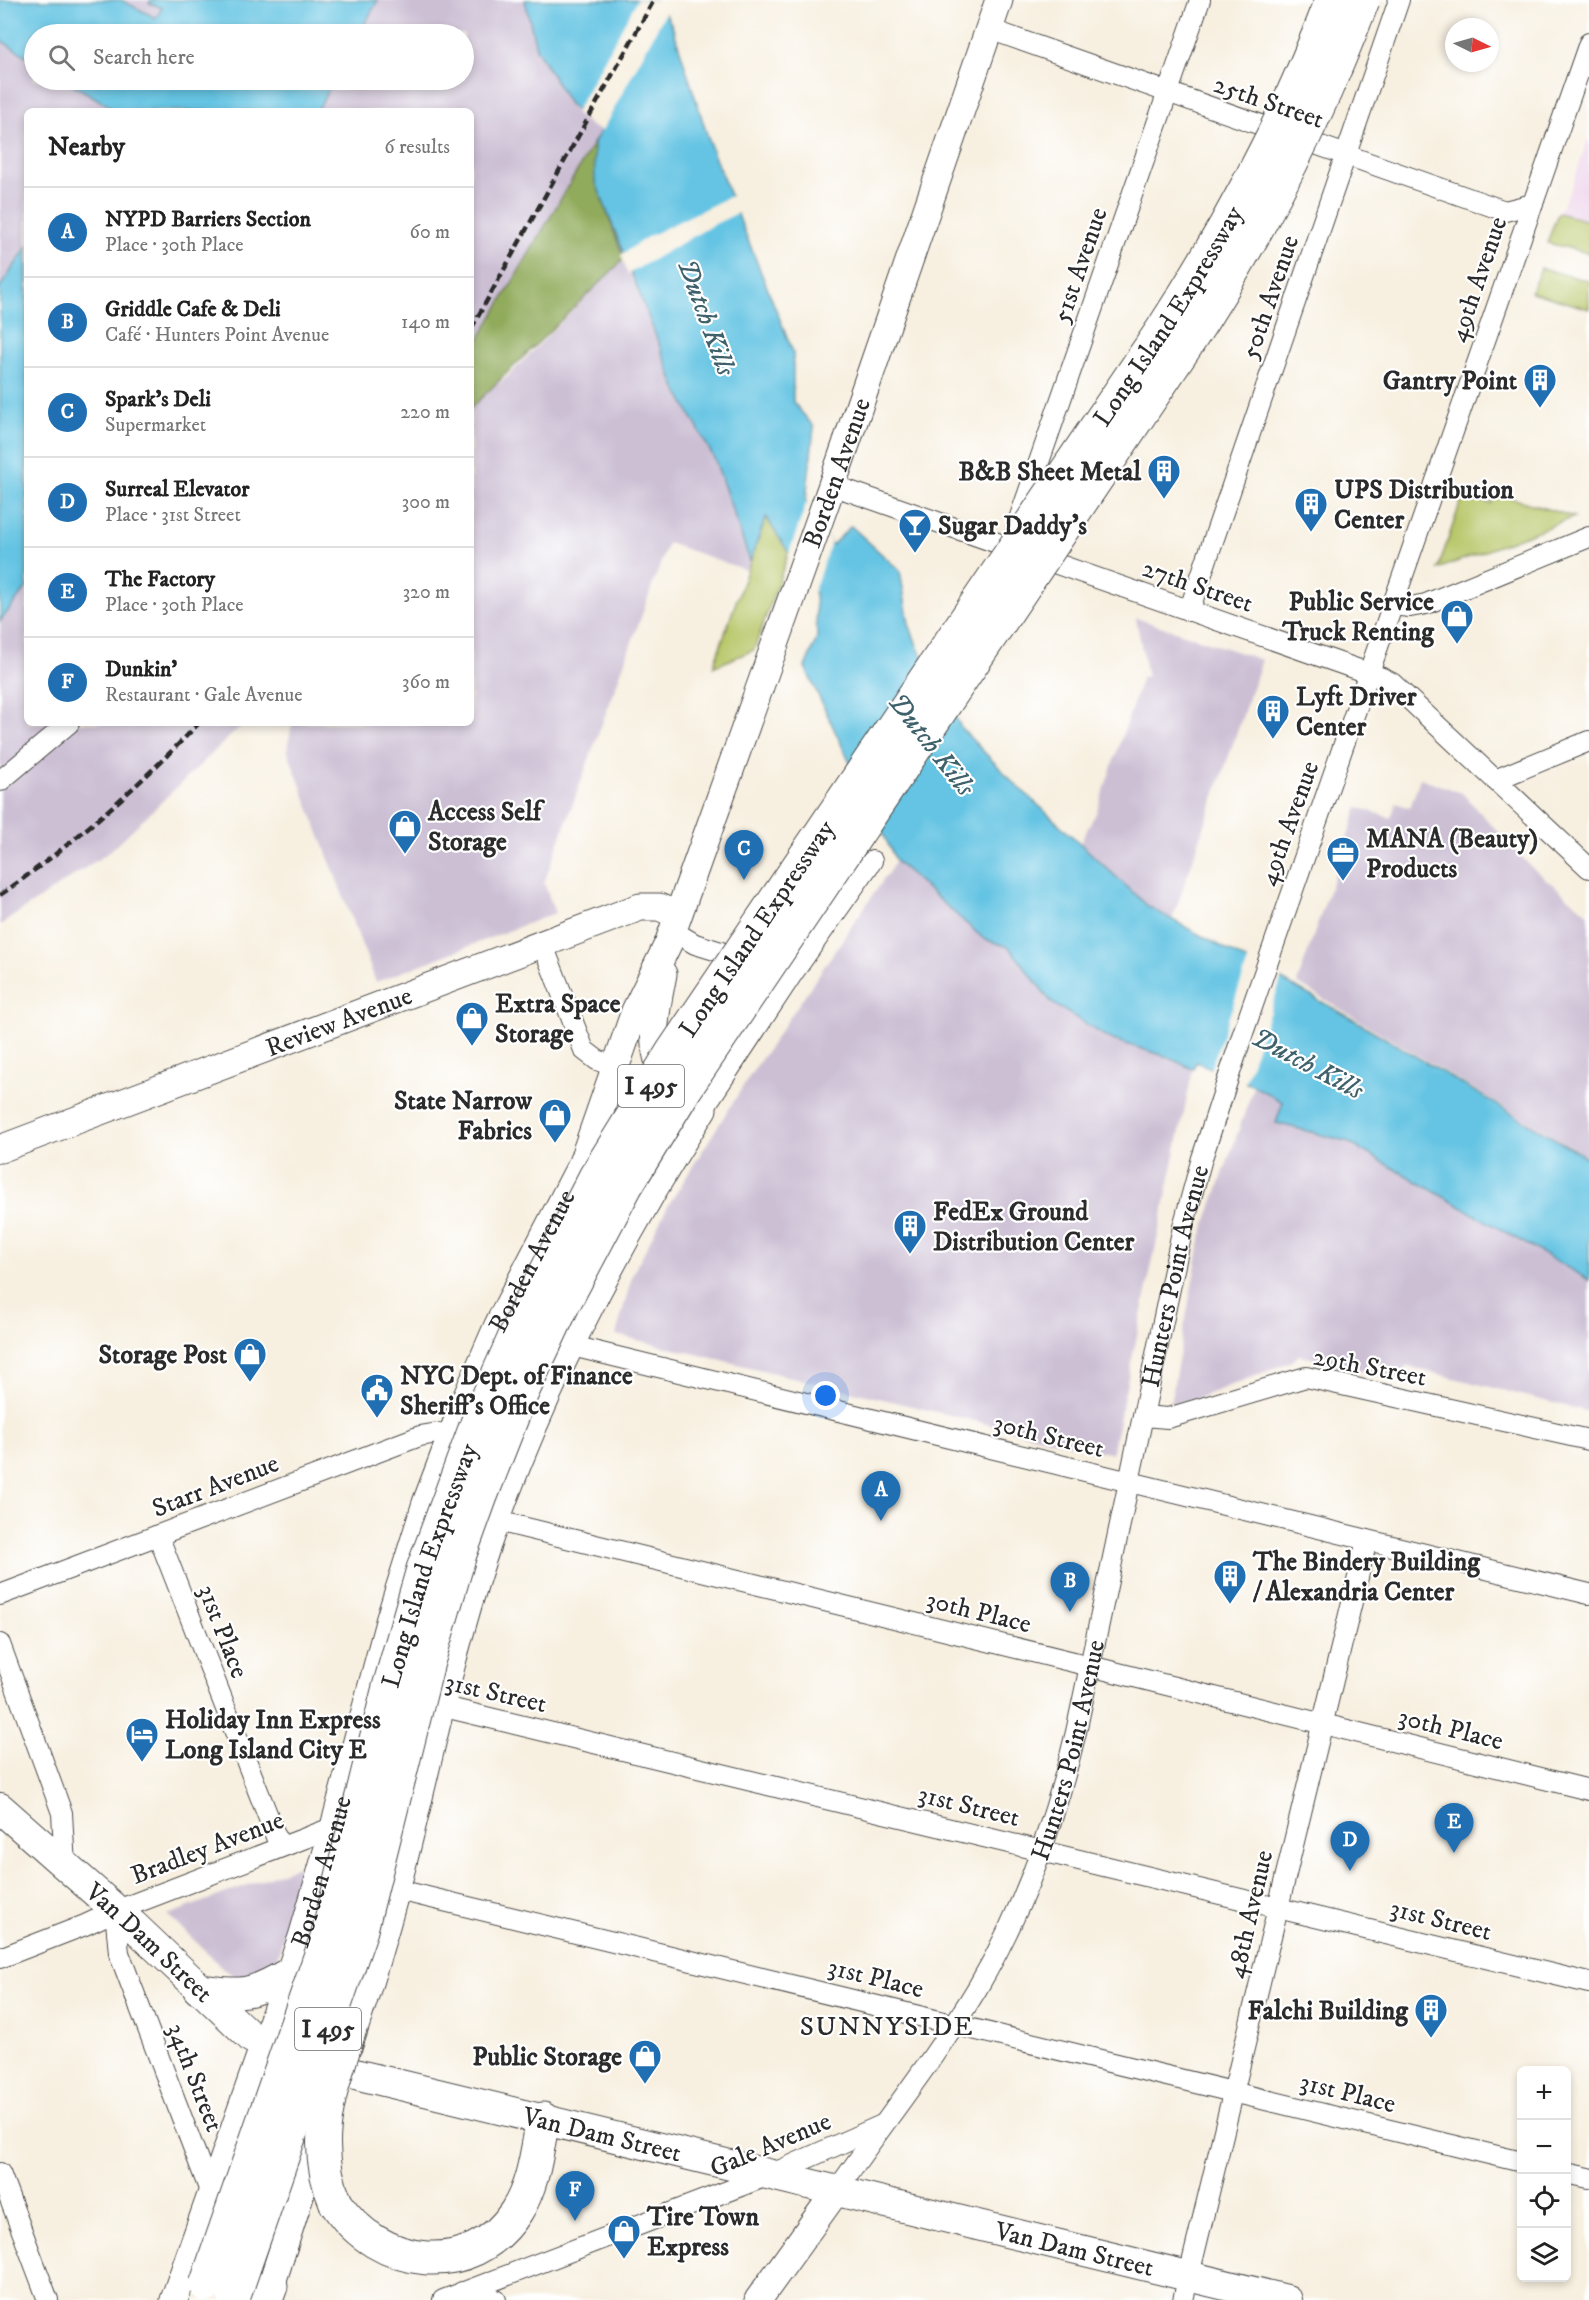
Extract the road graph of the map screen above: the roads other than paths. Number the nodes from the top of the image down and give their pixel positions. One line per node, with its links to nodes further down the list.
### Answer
1 (999, 0): 6 (main road, Borden Avenue)
2 (1200, 0): 8 (street, 51st Avenue)
3 (1332, 0): 79 (highway, Long Island Expressway / I 495, bridge)
4 (1363, 0): 49 (highway, Long Island Expressway / I 495, bridge)
5 (1399, 0): 9 (street, 50th Avenue)
6 (989, 30): 8 (street, 25th Street); 11 (main road, Borden Avenue)
7 (1589, 42): 10 (street, 49th Avenue)
8 (1167, 93): 9 (street, 25th Street); 13 (street, 51st Avenue)
9 (1345, 156): 10 (street, 25th Street); 15 (street, 50th Avenue)
10 (1533, 204): 14 (street, 49th Avenue)
11 (832, 484): 13 (street, 27th Street); 23 (main road, Borden Avenue)
12 (1589, 537): 14 (street)
13 (1009, 548): 15 (street, 27th Street)
14 (1392, 605): 16 (street, 49th Avenue)
15 (1189, 611): 16 (street, 27th Street)
16 (1369, 673): 19 (street, 27th Street); 28 (street, 49th Avenue)
17 (65, 726): 20 (street)
18 (1589, 741): 19 (street)
19 (1495, 780): 22 (street, 27th Street)
20 (0, 781)
21 (872, 861): 25 (street)
22 (1589, 868)
23 (673, 930): 24 (main road, Review Avenue); 25 (street, Review Avenue); 26 (main road, Borden Avenue); 27 (main road, Borden Avenue)
24 (542, 944): 26 (street); 31 (main road, Review Avenue)
25 (793, 973): 29 (street)
26 (616, 1067): 27 (main road); 30 (main road, Borden Avenue)
27 (679, 1093): 29 (main road, Borden Avenue); 30 (main road)
28 (1222, 1094): 34 (street, Hunters Point Avenue)
29 (703, 1109): 33 (main road)
30 (592, 1139): 32 (main road, Borden Avenue)
31 (0, 1149)
32 (498, 1324): 33 (street, 30th Street); 35 (main road, Borden Avenue)
33 (570, 1346): 37 (street, 30th Street); 39 (main road)
34 (1143, 1416): 36 (street, 29th Street); 37 (street, Hunters Point Avenue)
35 (451, 1435): 38 (main road, Borden Avenue); 40 (street, Starr Avenue)
36 (1589, 1440)
37 (1129, 1482): 41 (street, 30th Street); 45 (street, Hunters Point Avenue)
38 (426, 1503): 39 (street, 30th Place); 46 (main road, Borden Avenue)
39 (496, 1522): 45 (street, 30th Place); 47 (main road)
40 (158, 1535): 43 (street, Starr Avenue); 53 (street, 31st Place)
41 (1367, 1540): 42 (street, 30th Street); 48 (street, 48th Avenue)
42 (1589, 1594)
43 (0, 1595)
44 (0, 1644): 55 (street)
45 (1090, 1666): 48 (street, 30th Place); 54 (street, Hunters Point Avenue)
46 (371, 1689): 47 (street, 31st Street); 52 (main road, Borden Avenue)
47 (441, 1706): 54 (street, 31st Street); 57 (main road)
48 (1322, 1724): 50 (street, 30th Place); 58 (street, 48th Avenue)
49 (403, 1757): 68 (highway, bridge); 79 (highway, Long Island Expressway / I 495, bridge)
50 (1589, 1790)
51 (0, 1808): 55 (main road, Van Dam Street)
52 (334, 1827): 53 (street, Bradley Avenue); 56 (main road, Borden Avenue)
53 (280, 1847): 59 (street, Bradley Avenue)
54 (1042, 1850): 58 (street, 31st Street); 64 (street, Hunters Point Avenue)
55 (65, 1866): 59 (main road, Van Dam Street)
56 (322, 1871): 57 (street, 31st Place); 61 (main road, Borden Avenue)
57 (396, 1889): 64 (street, 31st Place); 66 (main road)
58 (1278, 1908): 62 (street, 31st Street); 67 (street, 48th Avenue)
59 (115, 1911): 60 (street, Bradley Avenue); 63 (main road, Van Dam Street); 76 (street, 34th Street)
60 (0, 1958)
61 (290, 1972): 63 (main road); 65 (main road, Borden Avenue)
62 (1589, 1983)
63 (198, 1989): 65 (main road, Van Dam Street)
64 (954, 2025): 67 (street, 31st Place); 69 (street, Hunters Point Avenue)
65 (264, 2045): 66 (main road, Van Dam Street); 76 (main road, Borden Avenue)
66 (341, 2070): 68 (main road, Van Dam Street); 80 (main road)
67 (1234, 2092): 70 (street, 31st Place); 77 (street, 48th Avenue)
68 (543, 2119): 72 (main road, Van Dam Street)
69 (882, 2125): 72 (street, Gale Avenue); 75 (street, Hunters Point Avenue)
70 (1517, 2161)
71 (0, 2172): 81 (street)
72 (772, 2174): 75 (main road, Van Dam Street); 78 (street, Gale Avenue)
73 (1571, 2174): 74 (street)
74 (1589, 2178)
75 (837, 2190): 77 (main road, Van Dam Street); 85 (main road, Hunters Point Avenue)
76 (212, 2194): 82 (main road, Borden Avenue)
77 (1186, 2288): 86 (main road, Van Dam Street)
78 (462, 2292): 83 (street, Gale Avenue); 84 (street)
79 (218, 2295)
80 (269, 2295)
81 (48, 2300)
82 (174, 2300)
83 (443, 2300)
84 (496, 2300)
85 (758, 2300)
86 (1287, 2300)

